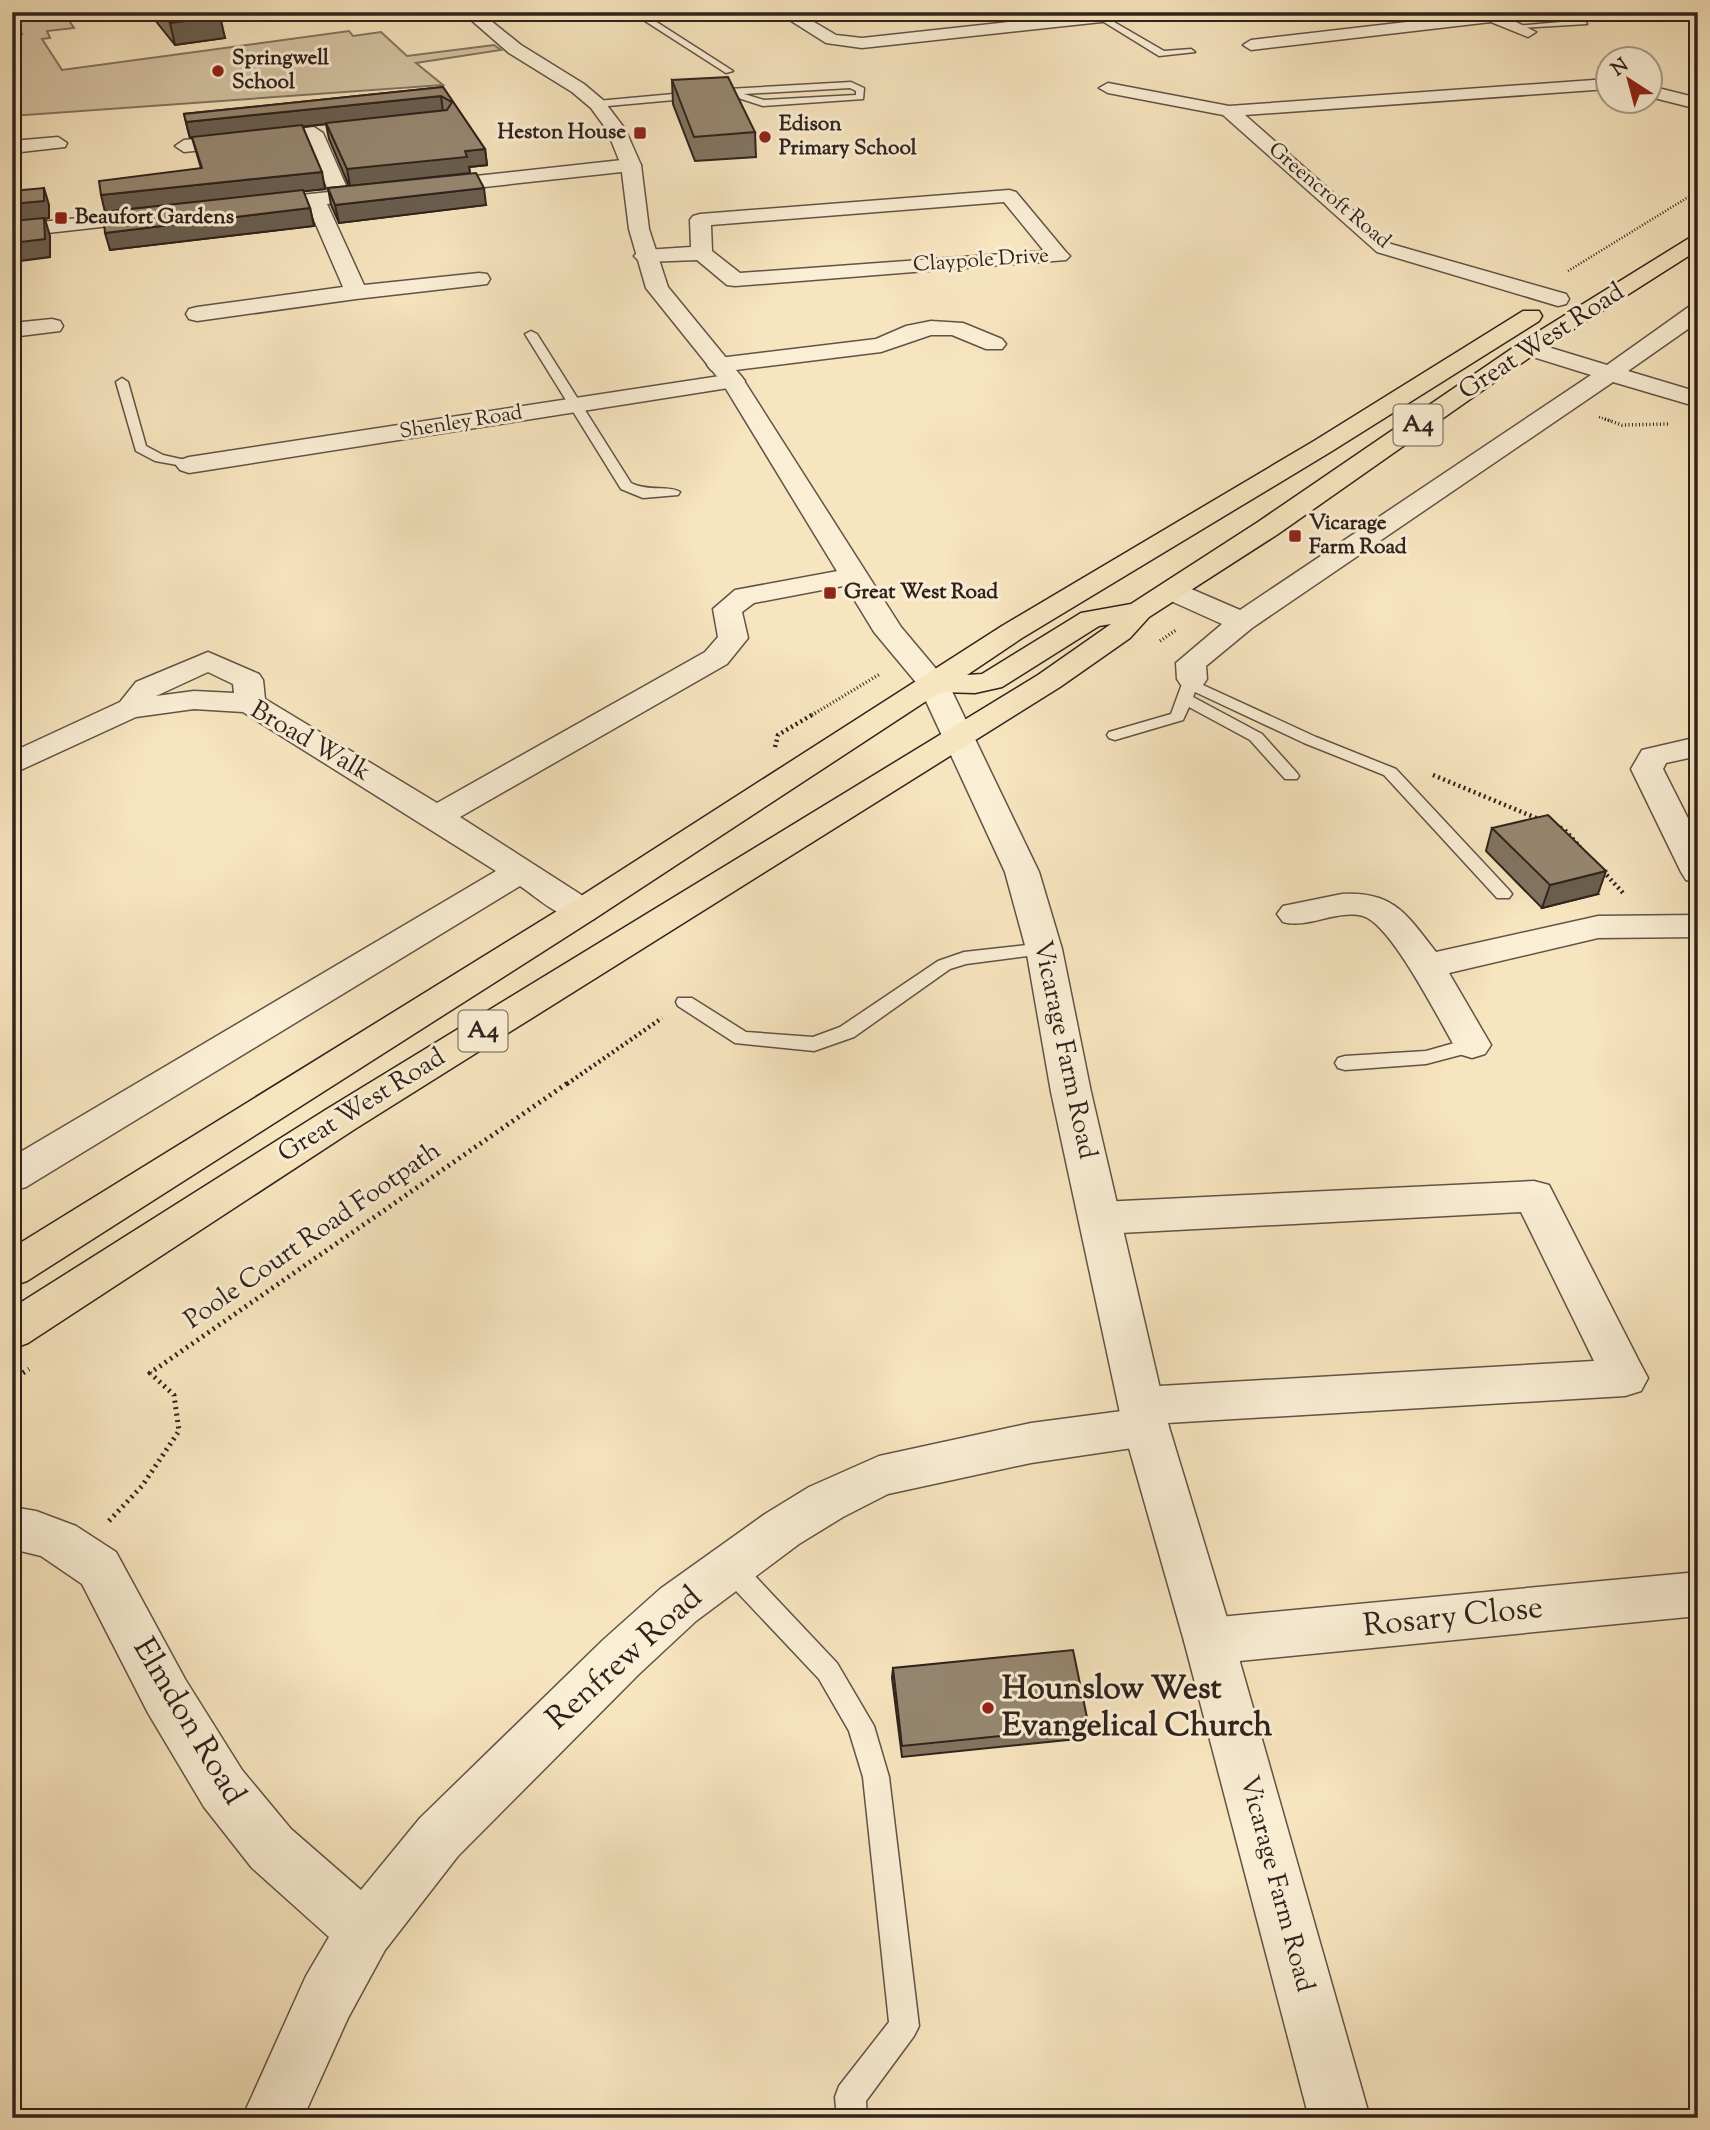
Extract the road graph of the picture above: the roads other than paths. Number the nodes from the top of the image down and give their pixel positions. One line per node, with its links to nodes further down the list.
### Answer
1 (470, 12): 16 (street, Vicarage Farm Road)
2 (635, 12): 11 (lane)
3 (785, 12): 6 (street)
4 (1148, 12): 6 (street)
5 (1487, 15): 8 (street); 9 (street)
6 (1102, 17): 10 (lane)
7 (1584, 22): 8 (lane)
8 (1523, 29)
9 (1251, 46)
10 (1191, 52)
11 (729, 71)
12 (1594, 85): 18 (street, Greencroft Road)
13 (1108, 88): 18 (street, Greencroft Road)
14 (728, 93): 14 (lane); 16 (lane)
15 (1664, 95): 17 (street)
16 (597, 104): 22 (street, Vicarage Farm Road)
17 (1698, 104)
18 (1229, 111): 32 (street, Greencroft Road)
19 (58, 143): 21 (street)
20 (184, 146): 23 (street)
21 (12, 147)
22 (631, 165): 23 (street); 30 (street, Vicarage Farm Road)
23 (341, 196): 24 (street)
24 (315, 199): 25 (street); 33 (street)
25 (233, 208)
26 (178, 214): 27 (street)
27 (12, 231)
28 (1698, 241): 40 (highway, Great West Road / A4)
29 (702, 253): 29 (street, Claypole Drive); 30 (street)
30 (645, 256): 41 (street, Vicarage Farm Road)
31 (479, 279): 33 (street)
32 (1566, 287): 52 (highway, Great West Road / A4)
33 (356, 292): 35 (street)
34 (1698, 311): 42 (street)
35 (197, 314)
36 (52, 326): 37 (street)
37 (12, 331)
38 (531, 334): 45 (lane)
39 (994, 344): 41 (street, Shenley Road)
40 (1528, 348): 42 (street); 49 (highway, Great West Road / A4)
41 (726, 373): 45 (street, Shenley Road); 48 (street, Vicarage Farm Road)
42 (1610, 373): 44 (street); 51 (street)
43 (122, 382): 46 (lane)
44 (1698, 400)
45 (574, 405): 46 (street, Shenley Road); 47 (lane)
46 (189, 465)
47 (673, 492)
48 (854, 576): 52 (street, Vicarage Farm Road); 59 (street)
49 (1172, 591): 50 (highway, Great West Road / A4); 51 (street)
50 (1139, 611): 52 (highway, A4); 55 (highway, Great West Road / A4)
51 (1242, 622): 53 (street)
52 (933, 683): 55 (street, Vicarage Farm Road); 63 (highway, Great West Road / A4)
53 (1189, 688): 54 (lane); 58 (lane); 62 (lane)
54 (1115, 735)
55 (958, 738): 66 (street, Vicarage Farm Road); 74 (highway, Great West Road / A4)
56 (1698, 746): 61 (street)
57 (12, 764): 59 (street, Broad Walk)
58 (1291, 776)
59 (437, 817): 60 (street, Broad Walk)
60 (522, 870): 63 (street, Broad Walk); 71 (street)
61 (1698, 872)
62 (1503, 894)
63 (582, 912): 73 (highway, Great West Road / A4)
64 (1295, 914): 67 (street)
65 (1698, 926): 67 (street)
66 (1044, 949): 68 (lane); 72 (street, Vicarage Farm Road)
67 (1427, 966): 69 (street)
68 (685, 1002)
69 (1472, 1045): 70 (lane)
70 (1345, 1063)
71 (12, 1176)
72 (1101, 1218): 75 (street, Vicarage Farm Road); 75 (street, Renfrew Road)
73 (12, 1269)
74 (12, 1331)
75 (1144, 1416): 77 (street, Renfrew Road); 79 (street, Vicarage Farm Road)
76 (12, 1528): 80 (street, Elmdon Road)
77 (730, 1567): 80 (street, Renfrew Road); 82 (lane)
78 (1698, 1594): 79 (street, Rosary Close)
79 (1209, 1641): 83 (street, Vicarage Farm Road)
80 (365, 1930): 81 (street, Renfrew Road)
81 (272, 2118)
82 (852, 2118)
83 (1340, 2118)

